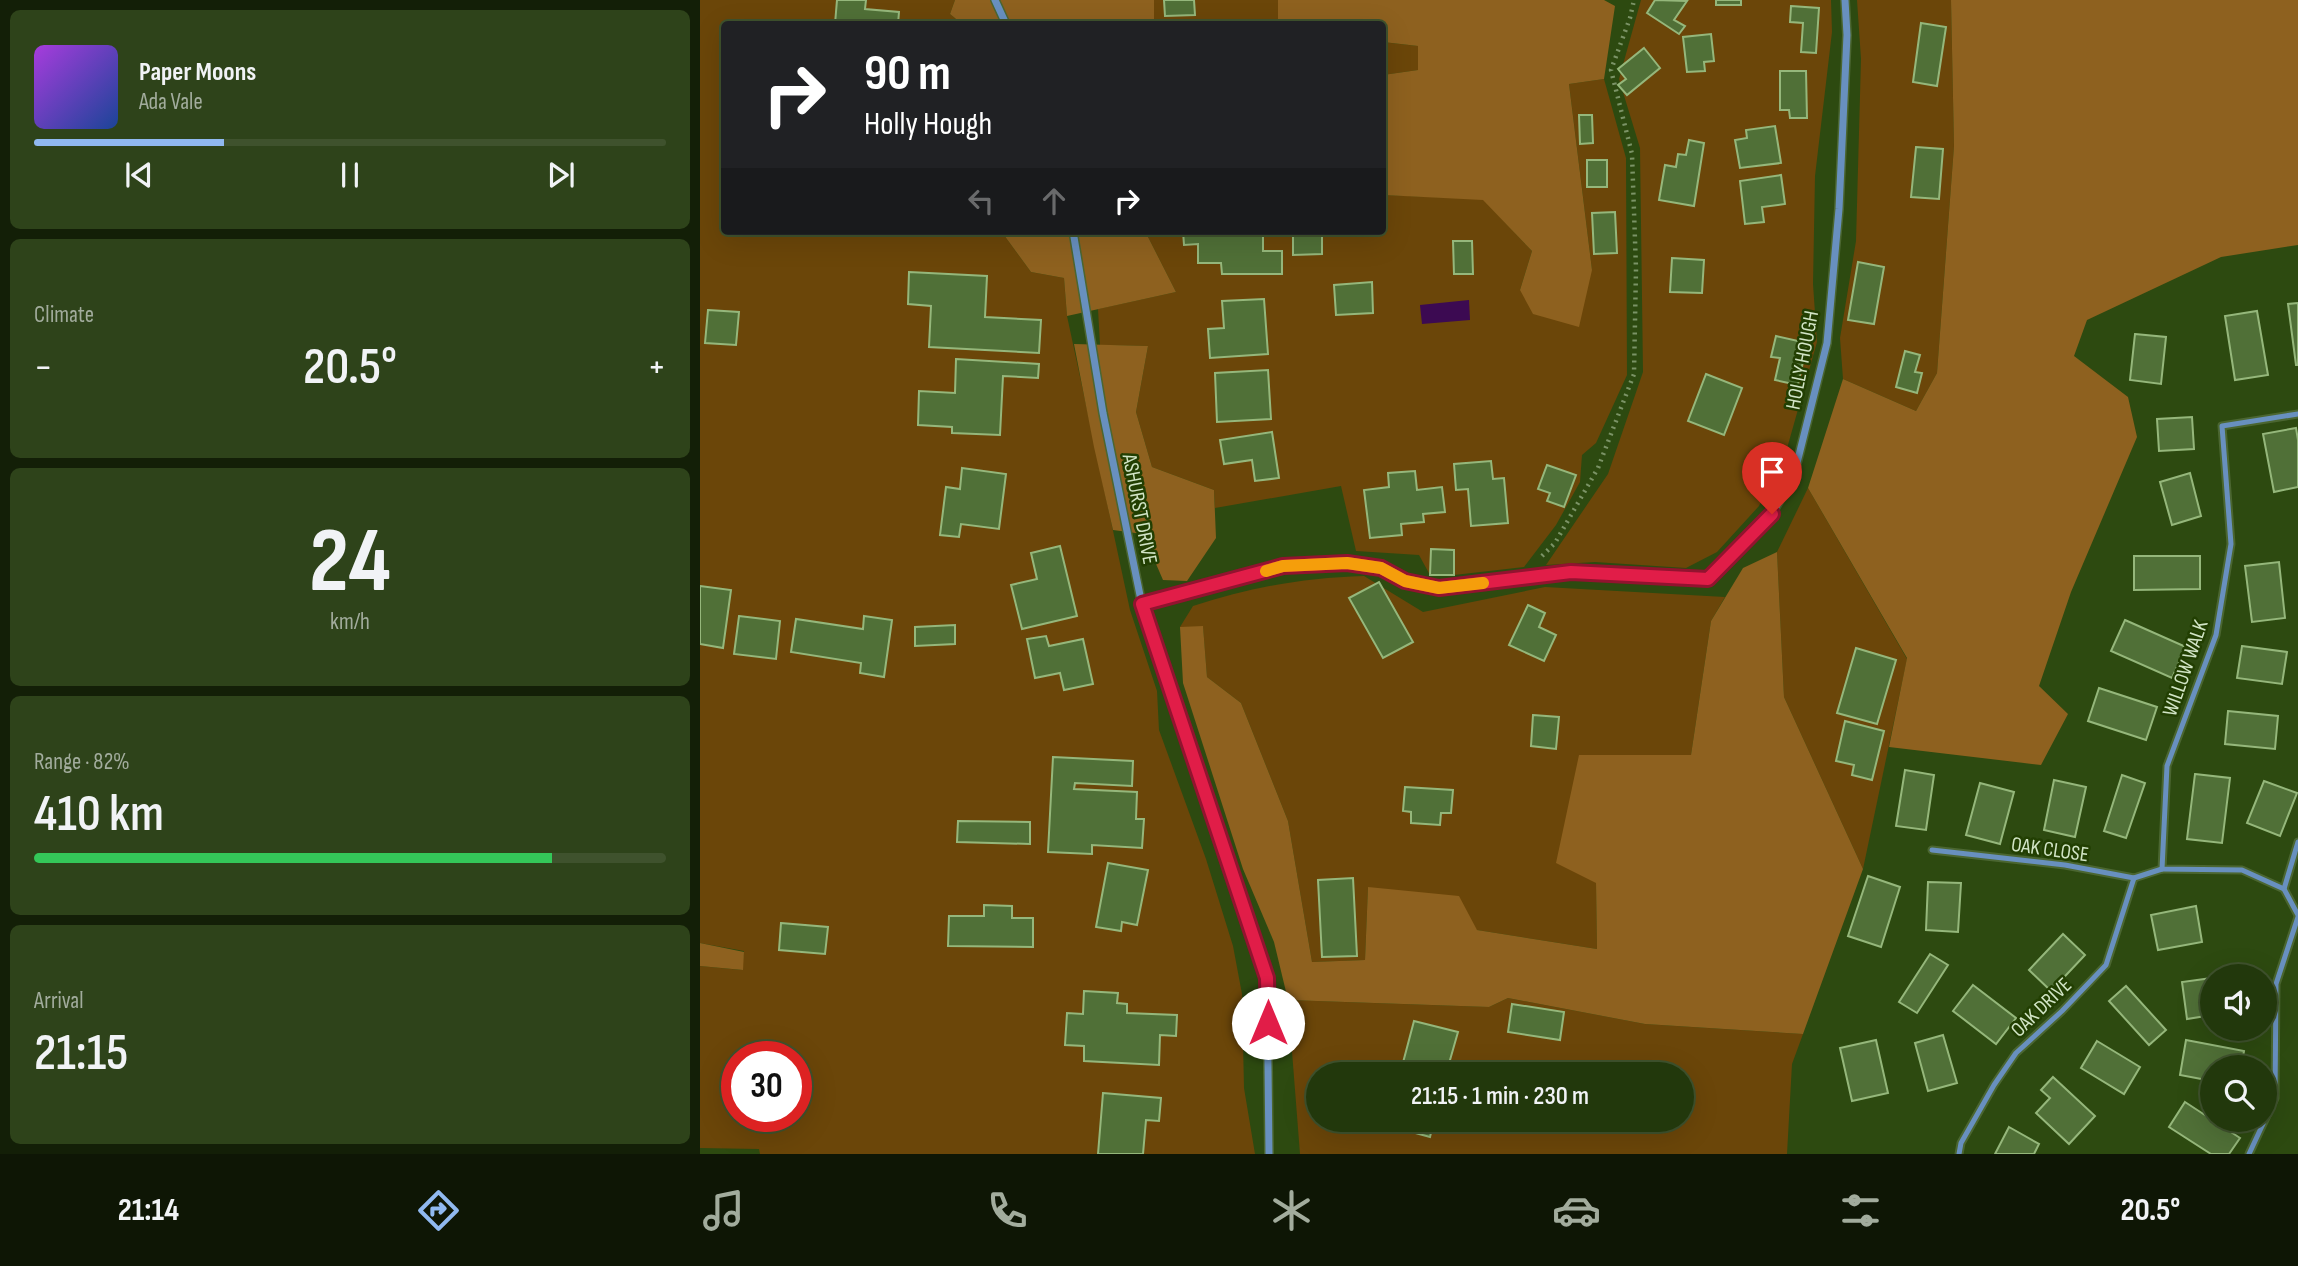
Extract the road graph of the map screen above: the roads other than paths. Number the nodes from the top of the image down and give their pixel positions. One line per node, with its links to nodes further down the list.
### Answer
1 (995, 0): 3 (street)
2 (1845, 0): 6 (street, HOLLY HOUGH)
3 (1005, 21)
4 (1074, 235): 6 (street, ASHURST DRIVE)
5 (2298, 414): 9 (lane, WILLOW WALK)
6 (1142, 604): 13 (street, ASHURST DRIVE)
7 (2298, 842): 11 (lane)
8 (1933, 850): 10 (lane, OAK CLOSE)
9 (2162, 869): 10 (lane, OAK CLOSE); 11 (lane)
10 (2134, 878): 14 (lane, OAK DRIVE)
11 (2284, 889): 12 (lane)
12 (2298, 916): 15 (lane)
13 (1269, 1154)
14 (1959, 1154)
15 (2249, 1154)

